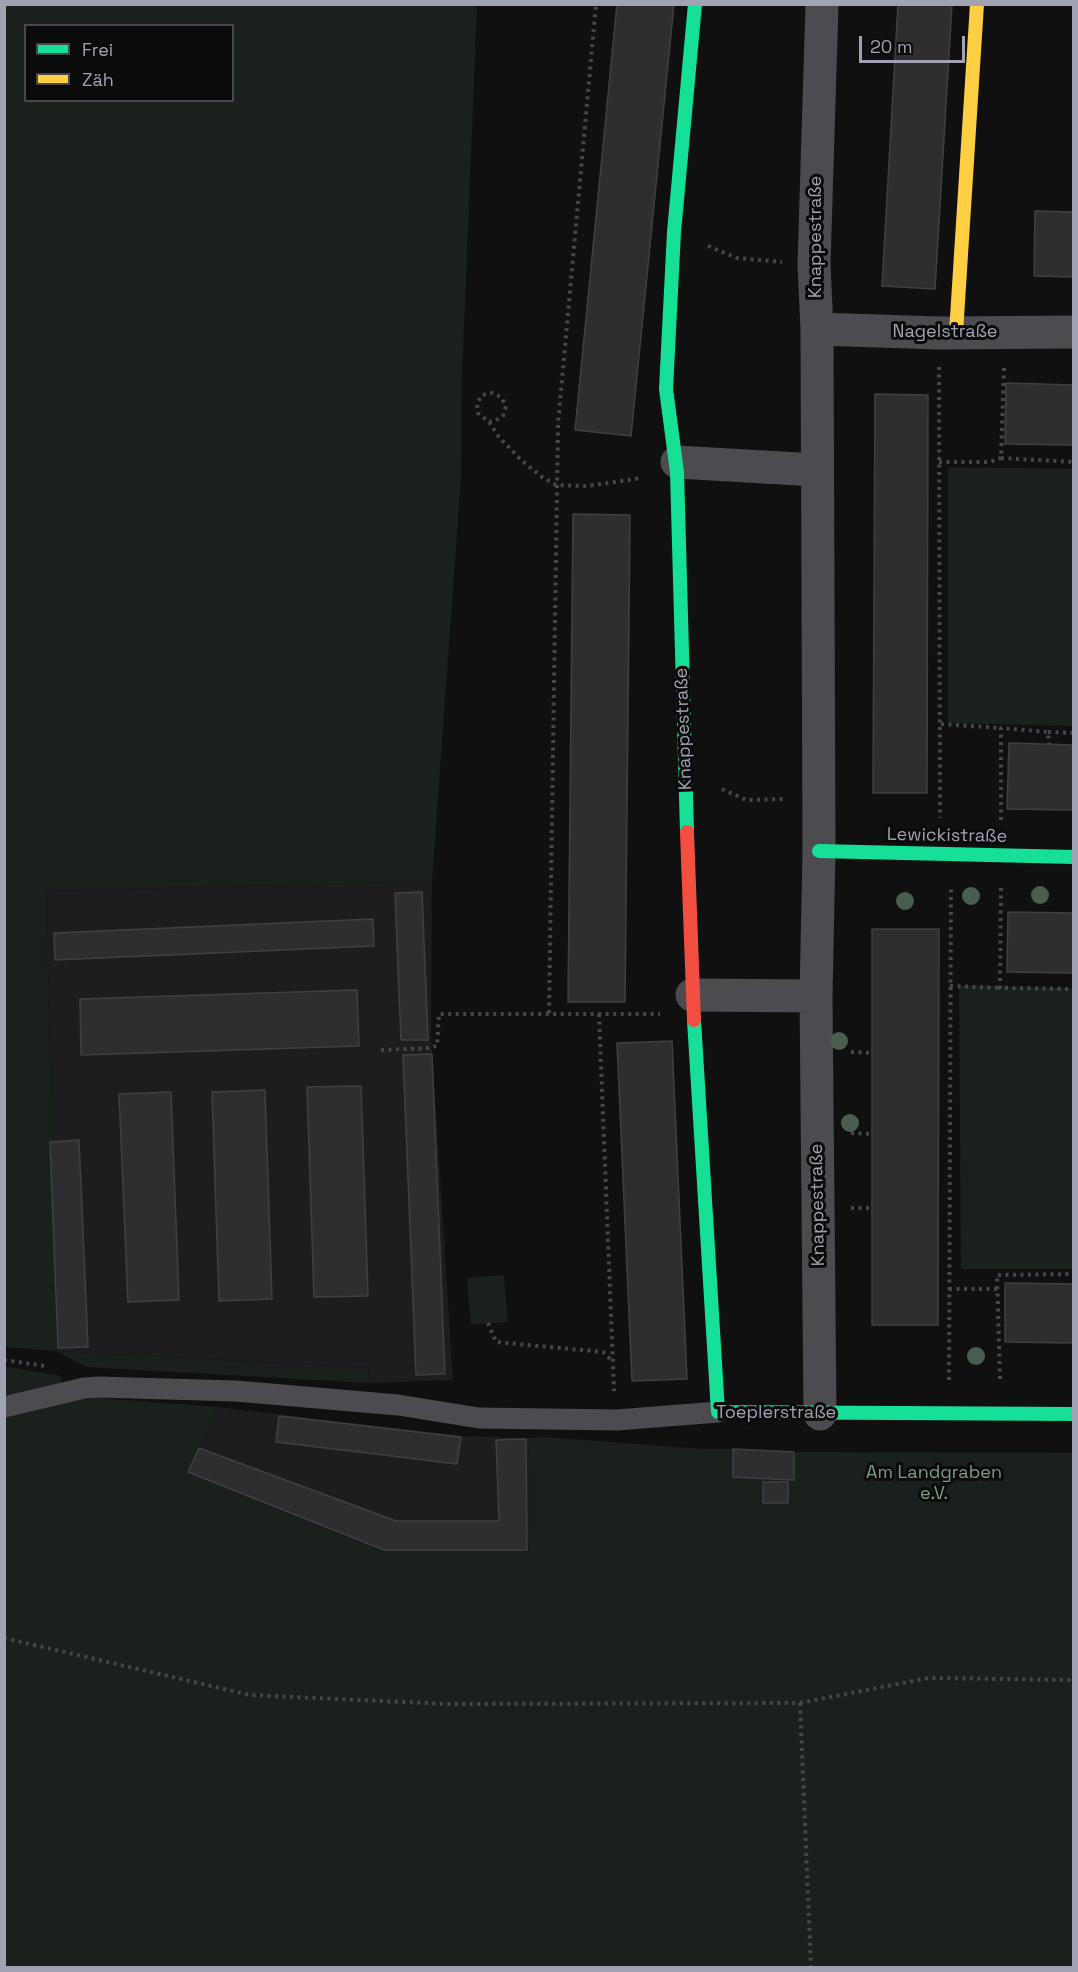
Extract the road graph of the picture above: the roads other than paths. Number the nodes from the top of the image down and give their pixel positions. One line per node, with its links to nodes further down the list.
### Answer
1 (695, 4): 7 (street, Knappestraße)
2 (822, 4): 4 (street, Knappestraße)
3 (977, 4): 6 (street)
4 (817, 329): 6 (street, Nagelstraße); 8 (street, Knappestraße)
5 (1074, 332): 6 (street, Nagelstraße)
6 (948, 333)
7 (677, 467): 8 (street); 12 (street, Knappestraße)
8 (816, 470): 9 (street, Knappestraße)
9 (819, 851): 10 (street, Lewickistraße); 11 (street, Knappestraße)
10 (1074, 857)
11 (816, 996): 12 (street); 15 (street, Knappestraße)
12 (693, 1005): 14 (street, Knappestraße)
13 (4, 1407): 14 (lane, Toeplerstraße)
14 (718, 1412): 15 (street, Toeplerstraße)
15 (820, 1414): 16 (street, Toeplerstraße)
16 (1074, 1414)

